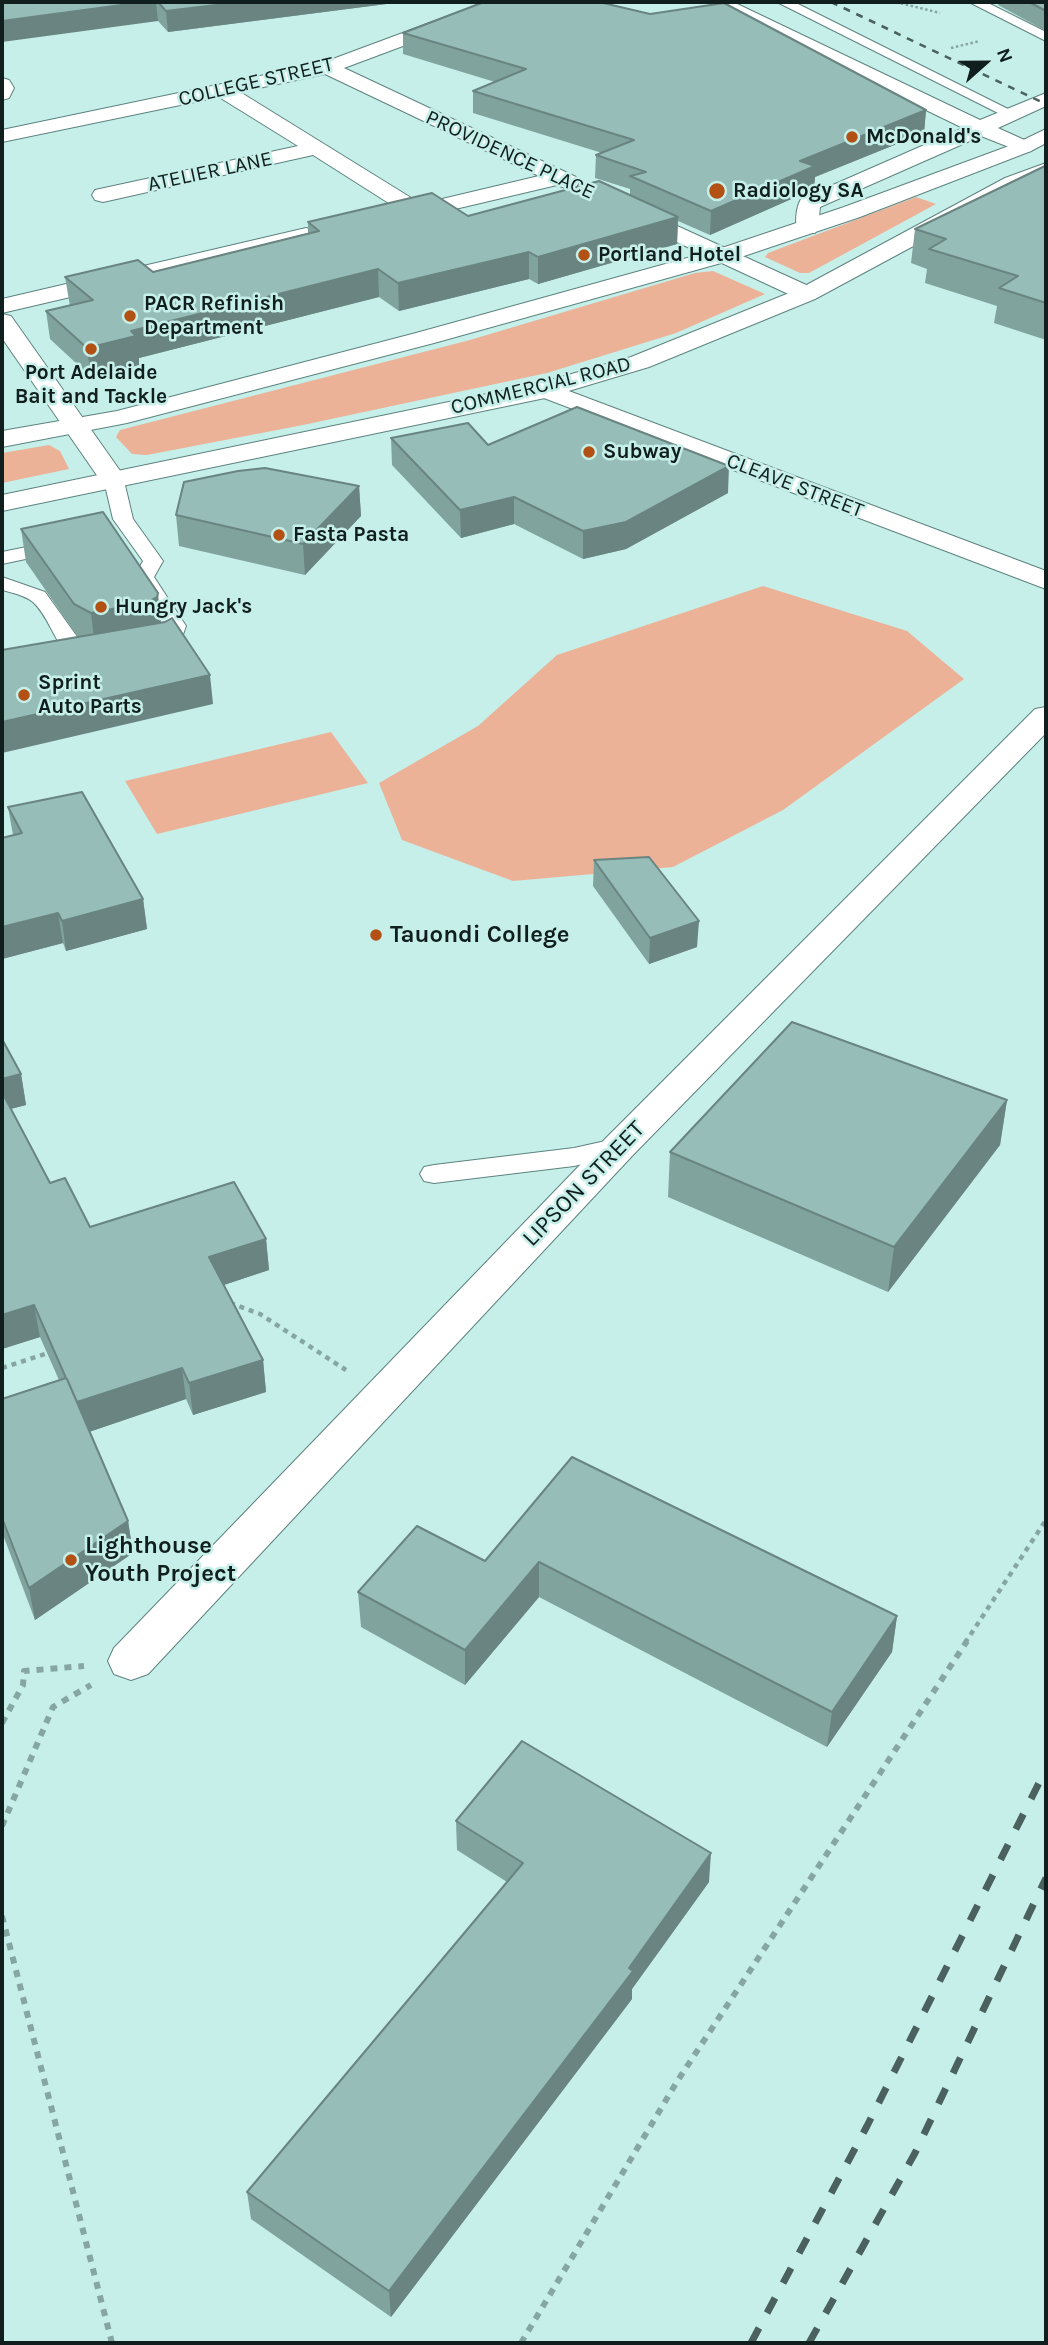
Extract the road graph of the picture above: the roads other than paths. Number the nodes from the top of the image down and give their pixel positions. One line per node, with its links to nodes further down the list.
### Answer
1 (500, 2): 6 (street, COLLEGE STREET)
2 (719, 2): 12 (street)
3 (784, 2): 11 (lane)
4 (976, 2): 5 (lane)
5 (1046, 37)
6 (327, 68): 8 (street, COLLEGE STREET); 18 (street, PROVIDENCE PLACE)
7 (2, 83): 9 (street)
8 (223, 90): 14 (street, COLLEGE STREET); 16 (street)
9 (2, 94)
10 (1046, 99): 11 (street)
11 (1013, 115): 12 (street)
12 (982, 129): 15 (street); 25 (street)
13 (1046, 135): 15 (street)
14 (2, 136)
15 (1035, 145): 19 (street); 25 (street)
16 (317, 148): 21 (street, ATELIER LANE); 23 (street)
17 (1046, 169): 19 (street, COMMERCIAL ROAD)
18 (560, 178): 20 (street, PROVIDENCE PLACE); 23 (street)
19 (1013, 183): 28 (street, COMMERCIAL ROAD)
20 (584, 190)
21 (103, 195)
22 (609, 202): 27 (street, PROVIDENCE PLACE)
23 (417, 211): 24 (street)
24 (377, 220)
25 (807, 228): 27 (street)
26 (323, 232): 29 (street)
27 (724, 255): 28 (street, PROVIDENCE PLACE); 32 (street)
28 (807, 294): 31 (street, COMMERCIAL ROAD)
29 (2, 306)
30 (2, 321): 32 (street)
31 (545, 390): 34 (street, COMMERCIAL ROAD); 38 (street, CLEAVE STREET)
32 (78, 426): 33 (street); 34 (street)
33 (2, 439)
34 (114, 481): 35 (street, COMMERCIAL ROAD); 39 (lane)
35 (2, 503)
36 (75, 543): 37 (lane)
37 (2, 558)
38 (1046, 581)
39 (2, 583)
40 (1046, 716): 41 (street, LIPSON STREET)
41 (619, 1147): 42 (lane); 43 (street, LIPSON STREET)
42 (434, 1174)
43 (131, 1661)

